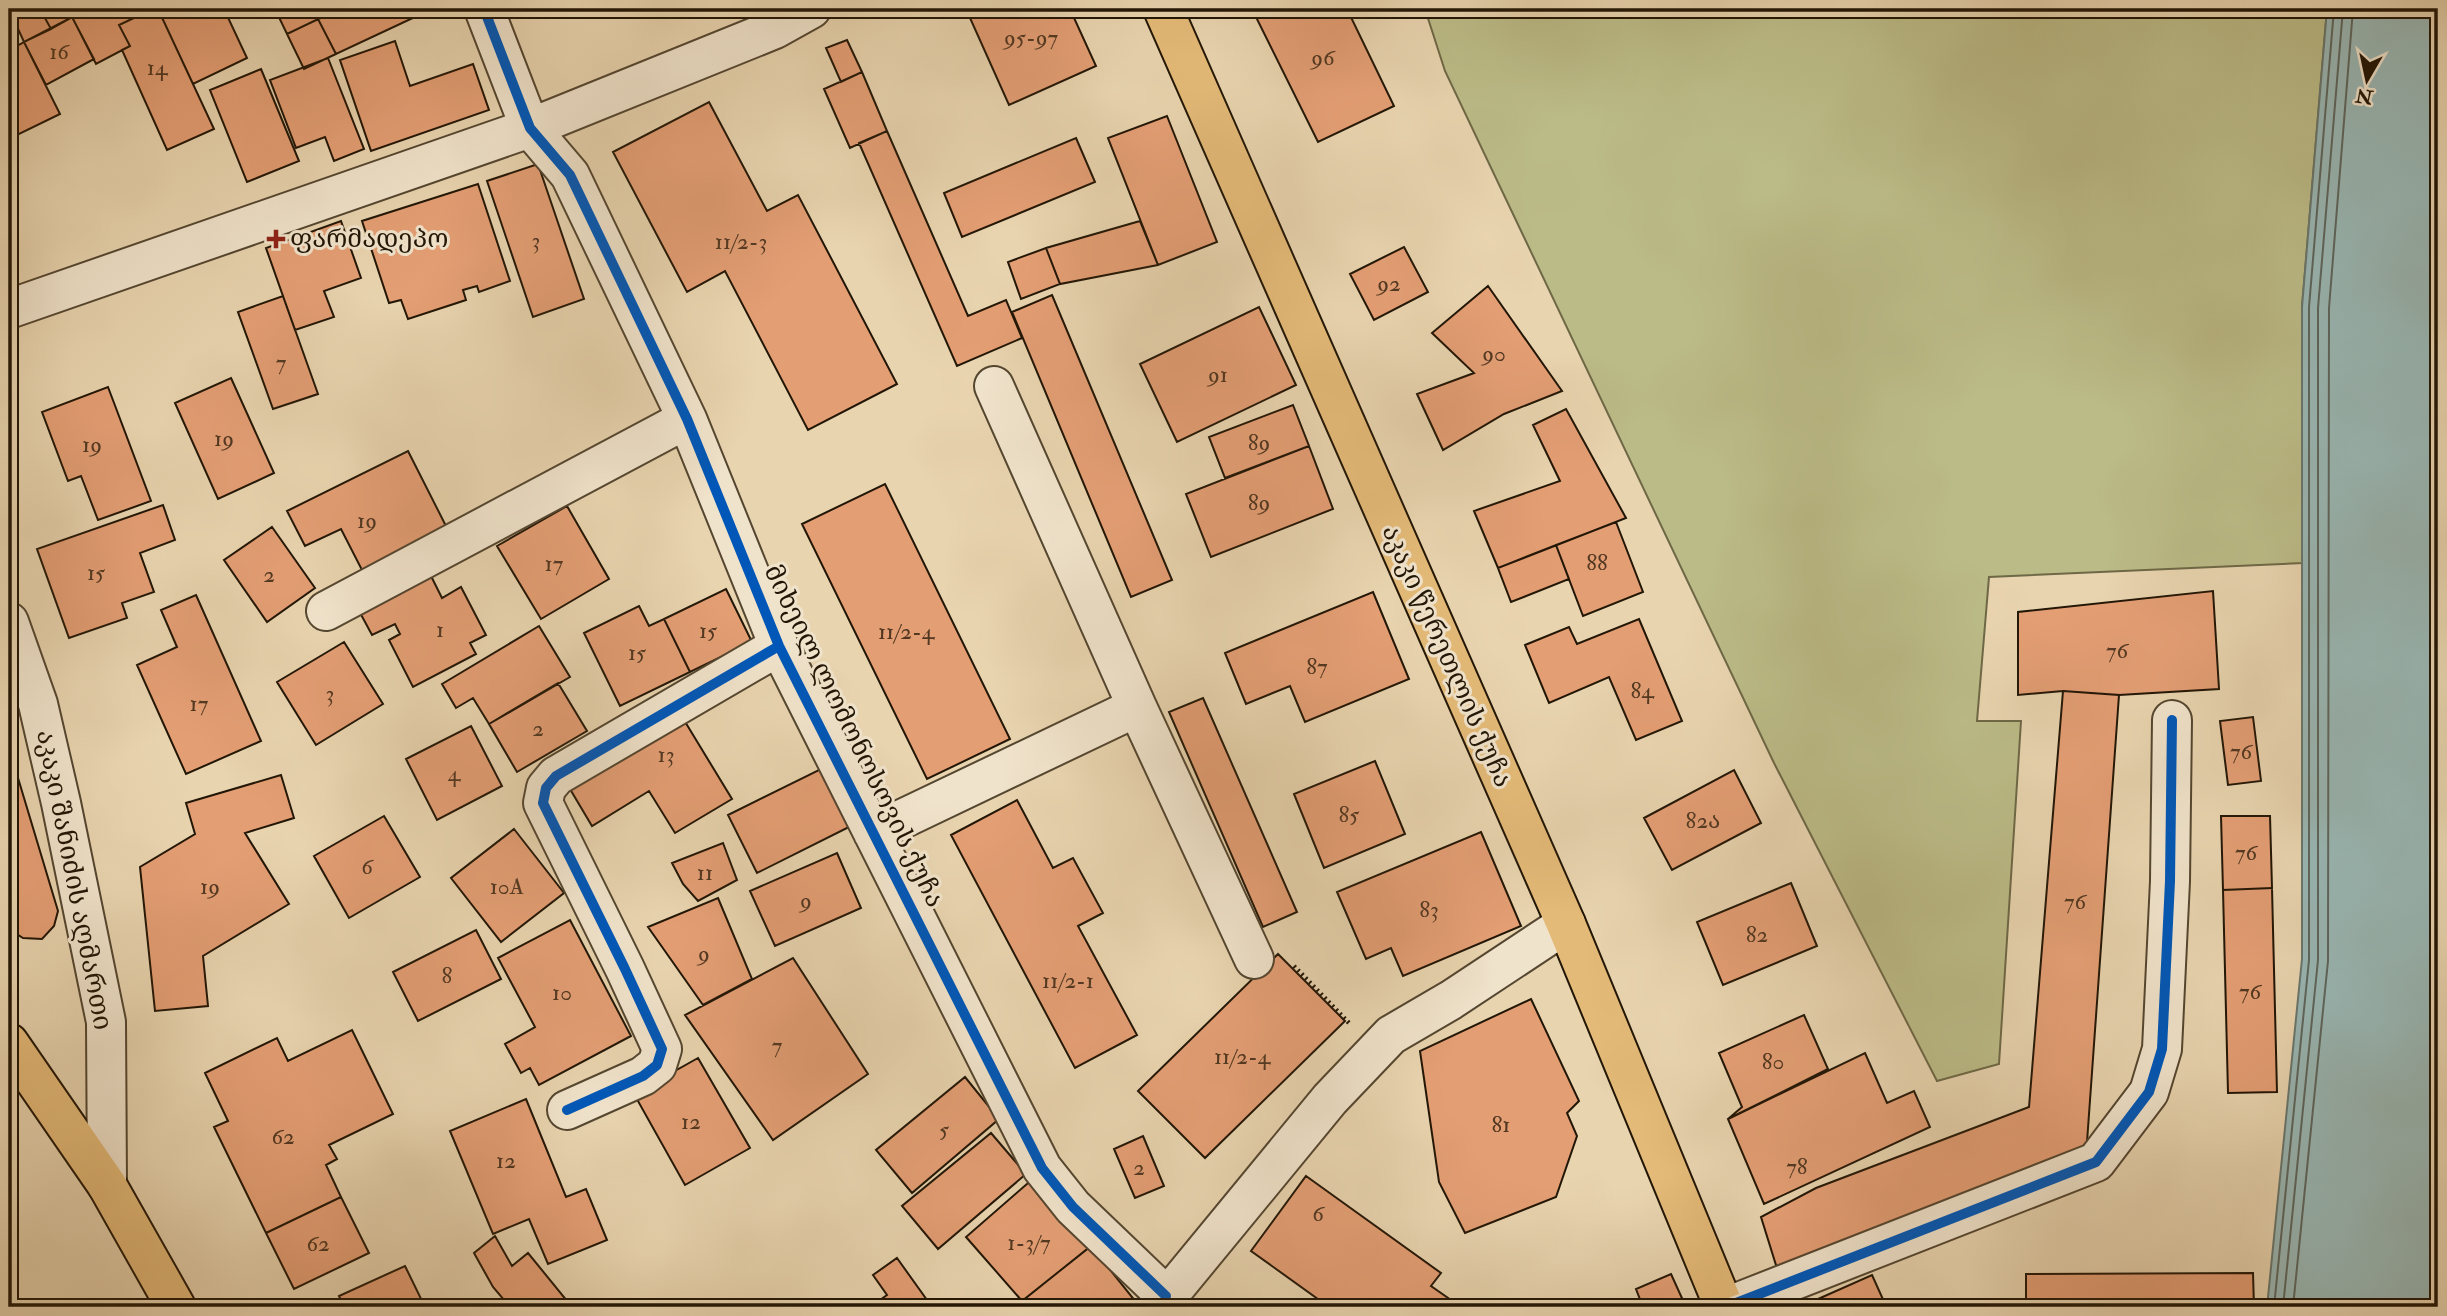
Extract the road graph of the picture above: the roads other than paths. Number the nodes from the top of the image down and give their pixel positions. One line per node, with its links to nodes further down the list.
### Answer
1 (484, 9): 4 (street, მიხეილ ლომონოსოვის ქუჩა)
2 (811, 9): 4 (street)
3 (1163, 9): 14 (main road, აკაკი წერეთლის ქუჩა)
4 (530, 128): 5 (street); 7 (street, მიხეილ ლომონოსოვის ქუჩა)
5 (9, 309)
6 (993, 386): 11 (street)
7 (687, 419): 8 (street); 10 (street, მიხეილ ლომონოსოვის ქუჩა)
8 (326, 611)
9 (9, 622): 18 (street, აკაკი შანიძის აღმართი)
10 (779, 646): 13 (street, მიხეილ ლომონოსოვის ქუჩა); 17 (street)
11 (1137, 707): 13 (street); 15 (street)
12 (2172, 720): 21 (street)
13 (873, 833): 19 (street, მიხეილ ლომონოსოვის ქუჩა)
14 (1566, 924): 19 (street); 21 (main road, აკაკი წერეთლის ქუჩა)
15 (1254, 958)
16 (9, 1043): 18 (main road)
17 (567, 1110)
18 (107, 1185): 20 (main road)
19 (1163, 1302)
20 (176, 1307)
21 (1725, 1307)

